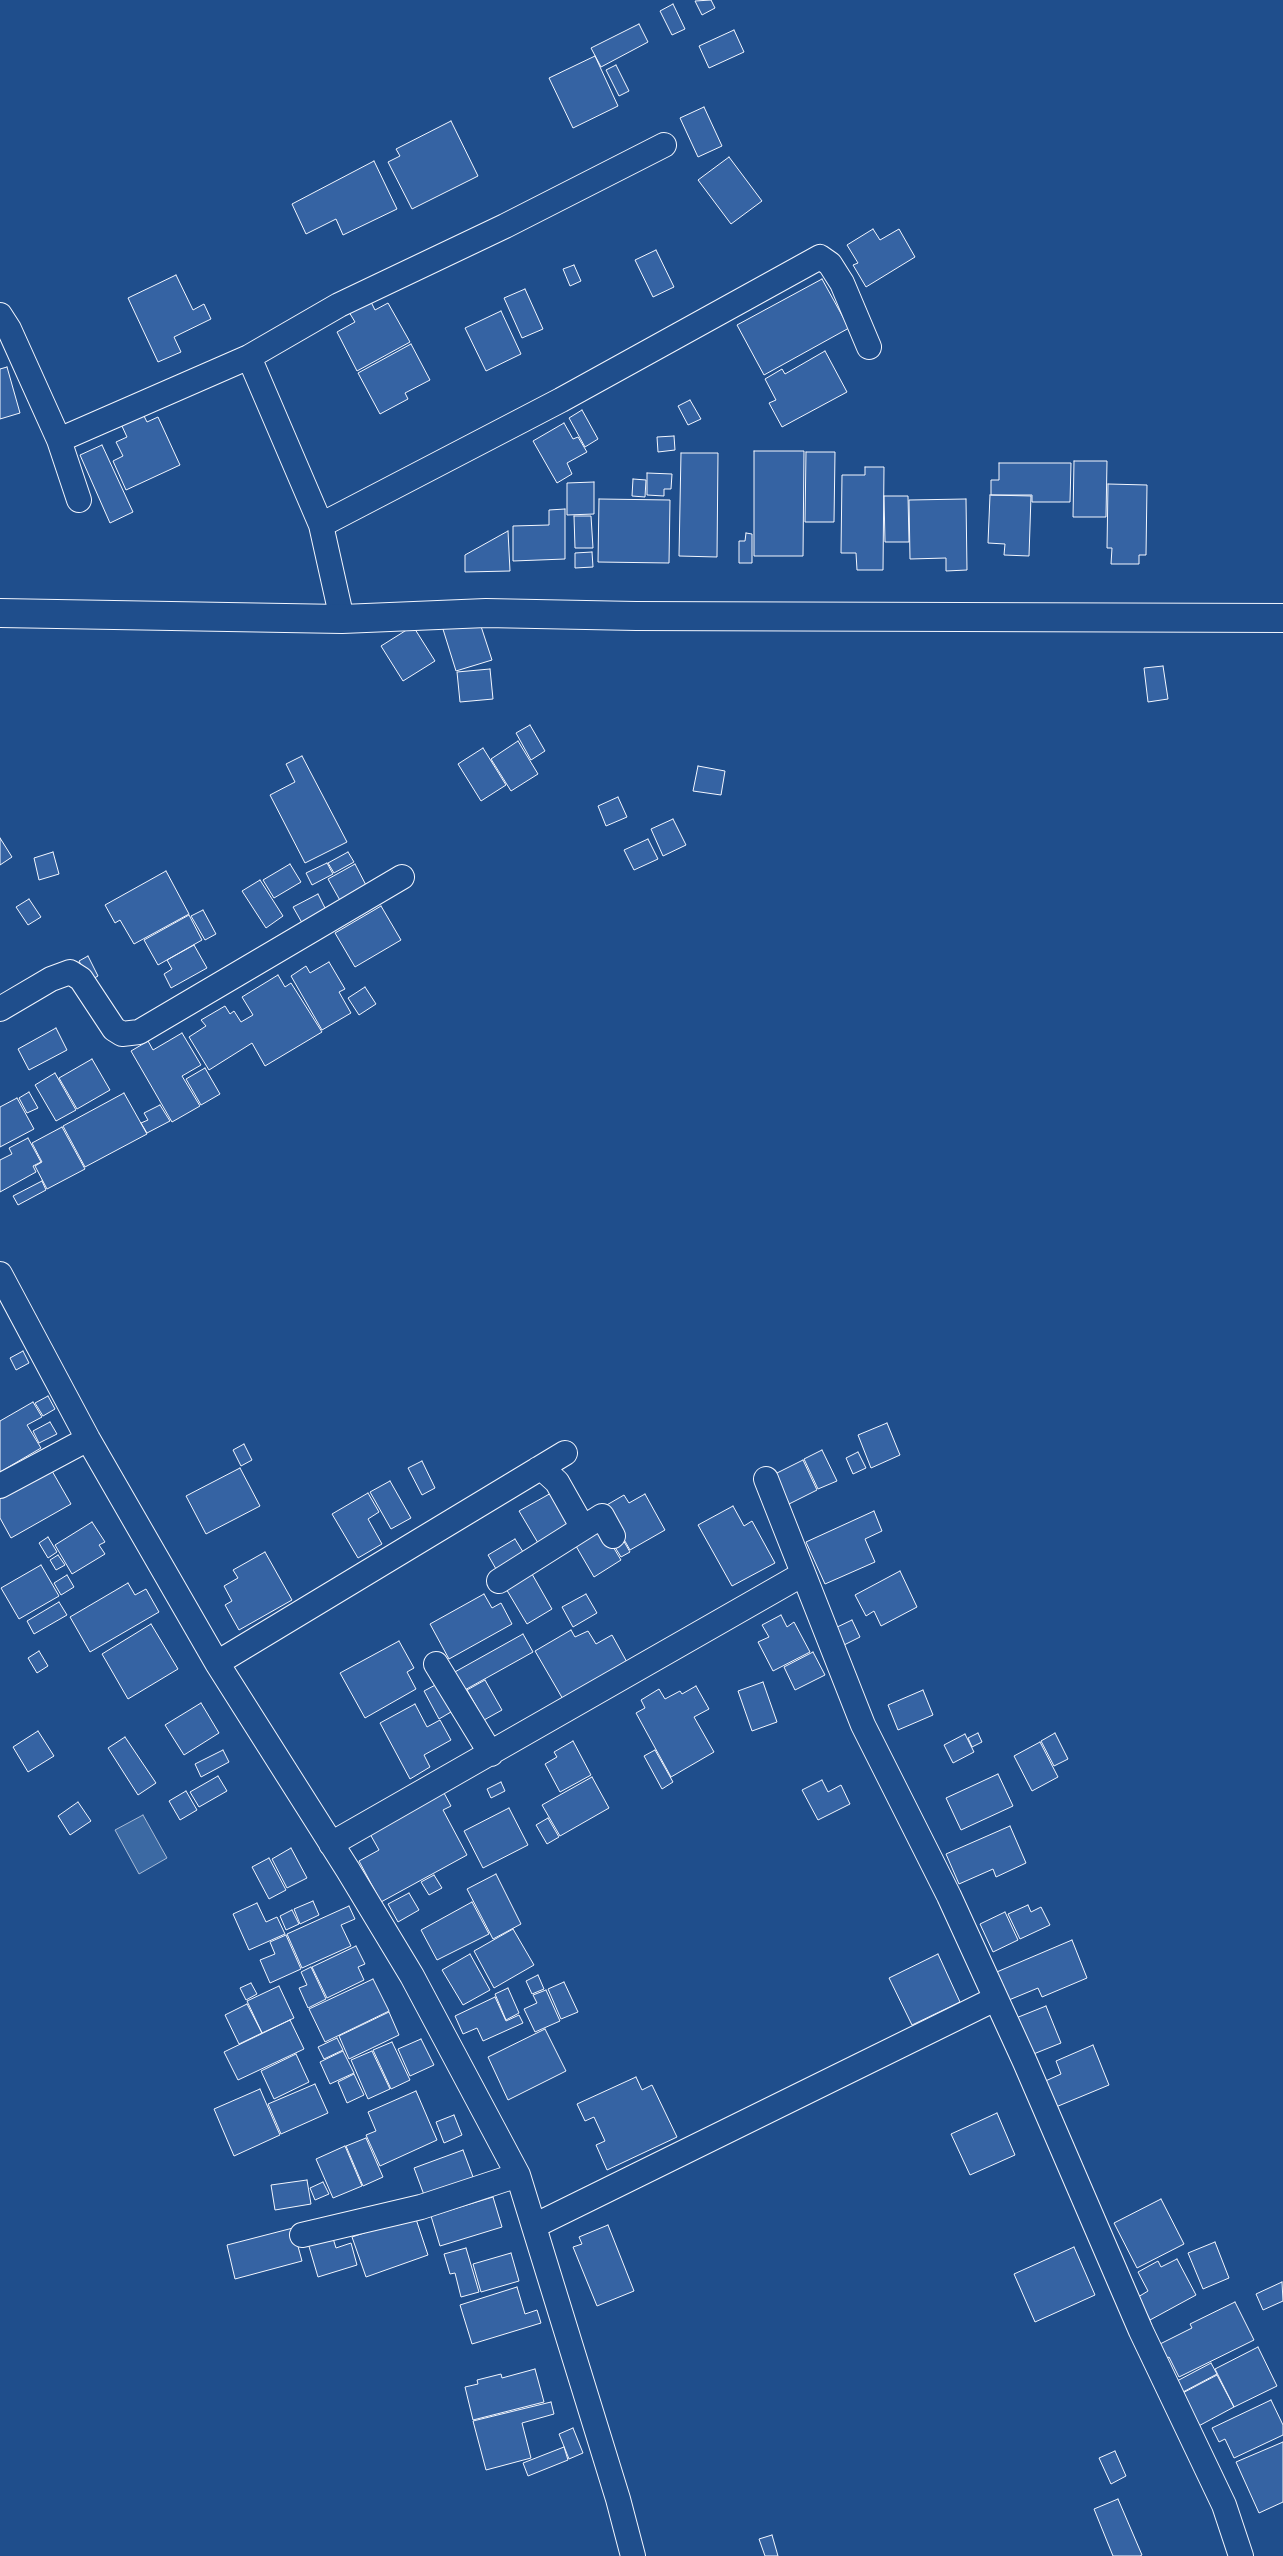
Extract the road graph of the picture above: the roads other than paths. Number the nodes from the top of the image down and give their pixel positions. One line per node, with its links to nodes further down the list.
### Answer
1 (664, 145): 4 (street)
2 (0, 315): 5 (street)
3 (869, 347): 7 (street)
4 (249, 357): 5 (street); 7 (street)
5 (59, 440): 6 (street)
6 (79, 500)
7 (321, 525): 10 (street)
8 (0, 614): 10 (main road)
9 (1283, 618): 10 (main road)
10 (342, 619)
11 (402, 877): 12 (street)
12 (0, 1009)
13 (0, 1274): 14 (street)
14 (88, 1439): 18 (street); 23 (street)
15 (566, 1453): 16 (street)
16 (538, 1468): 19 (street); 23 (street)
17 (766, 1479): 21 (street)
18 (0, 1486)
19 (583, 1528): 20 (street); 22 (street)
20 (614, 1536)
21 (802, 1574): 25 (street); 27 (street)
22 (499, 1581)
23 (217, 1662): 26 (street)
24 (436, 1664): 25 (street)
25 (492, 1754): 26 (street)
26 (331, 1844): 28 (street)
27 (995, 1999): 29 (street); 32 (street)
28 (518, 2175): 29 (street); 30 (street)
29 (534, 2226): 31 (street)
30 (302, 2235)
31 (633, 2556)
32 (1241, 2556)

